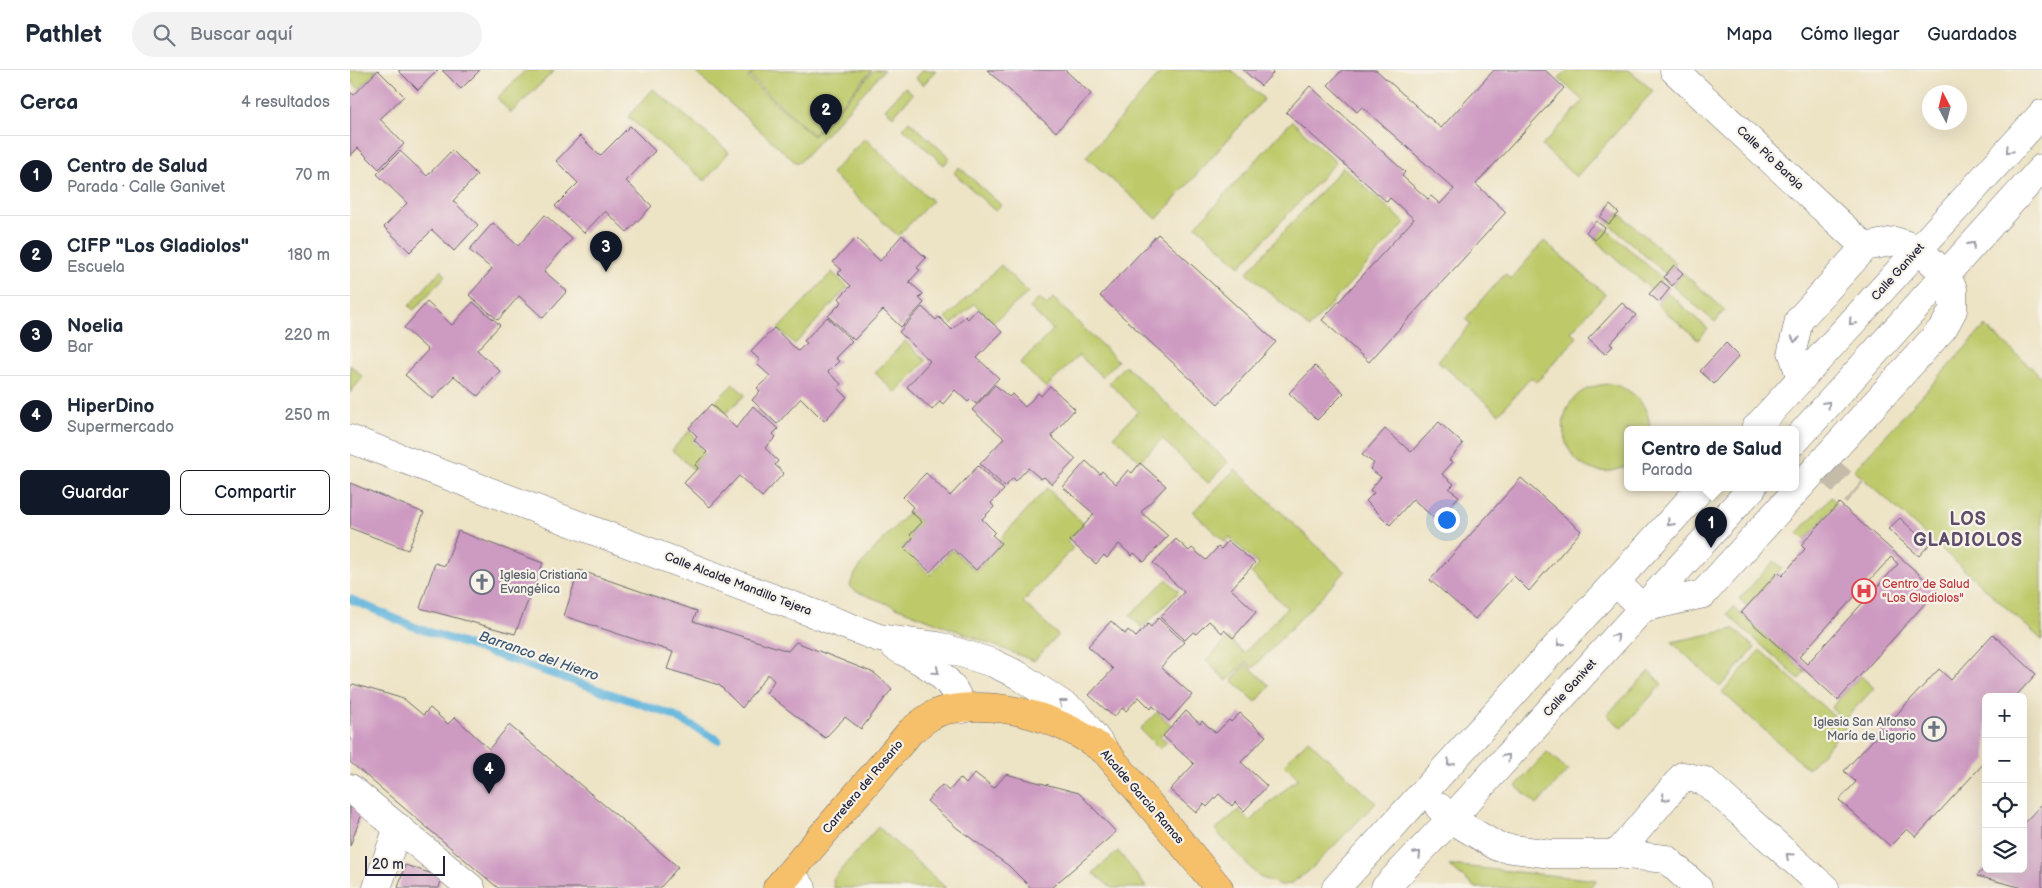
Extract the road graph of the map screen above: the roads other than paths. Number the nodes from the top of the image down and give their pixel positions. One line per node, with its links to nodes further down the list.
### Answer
1 (1674, 70): 4 (street, Calle Pío Baroja)
2 (2042, 114): 5 (street, Calle Ganivet, one-way to 5)
3 (2042, 168): 6 (street, one-way to 3)
4 (1865, 247): 5 (street); 7 (street, one-way to 7)
5 (1918, 249): 6 (street); 7 (street, Calle Ganivet, one-way to 7)
6 (1945, 274): 9 (street, one-way to 6); 11 (street)
7 (1801, 379): 8 (street, Calle Ganivet)
8 (1758, 426)
9 (1799, 437)
10 (350, 439): 17 (street, Calle Alcalde Mandillo Tejera)
11 (1799, 488)
12 (1698, 491): 15 (street, one-way to 15)
13 (1749, 491): 16 (street, Calle Ganivet)
14 (1796, 491): 16 (street)
15 (1616, 582): 16 (street); 21 (street, one-way to 21)
16 (1642, 608): 22 (street, Calle Ganivet, one-way to 16)
17 (879, 638): 18 (street, one-way to 18); 19 (street, Calle Alcalde Mandillo Tejera, one-way to 17)
18 (963, 709): 19 (main road, Alcalde Garcia Ramos); 25 (main road, Carretera del Rosario)
19 (1106, 752): 28 (main road, Alcalde Garcia Ramos)
20 (350, 788): 23 (street)
21 (1424, 792): 22 (street); 29 (street)
22 (1451, 819): 24 (street); 30 (street, Calle Ganivet, one-way to 22)
23 (398, 827): 26 (street); 27 (street)
24 (1617, 854): 31 (street); 32 (street, one-way to 24)
25 (790, 883)
26 (377, 888)
27 (471, 888)
28 (1219, 888)
29 (1336, 888)
30 (1385, 888)
31 (1698, 888)
32 (1825, 888)

